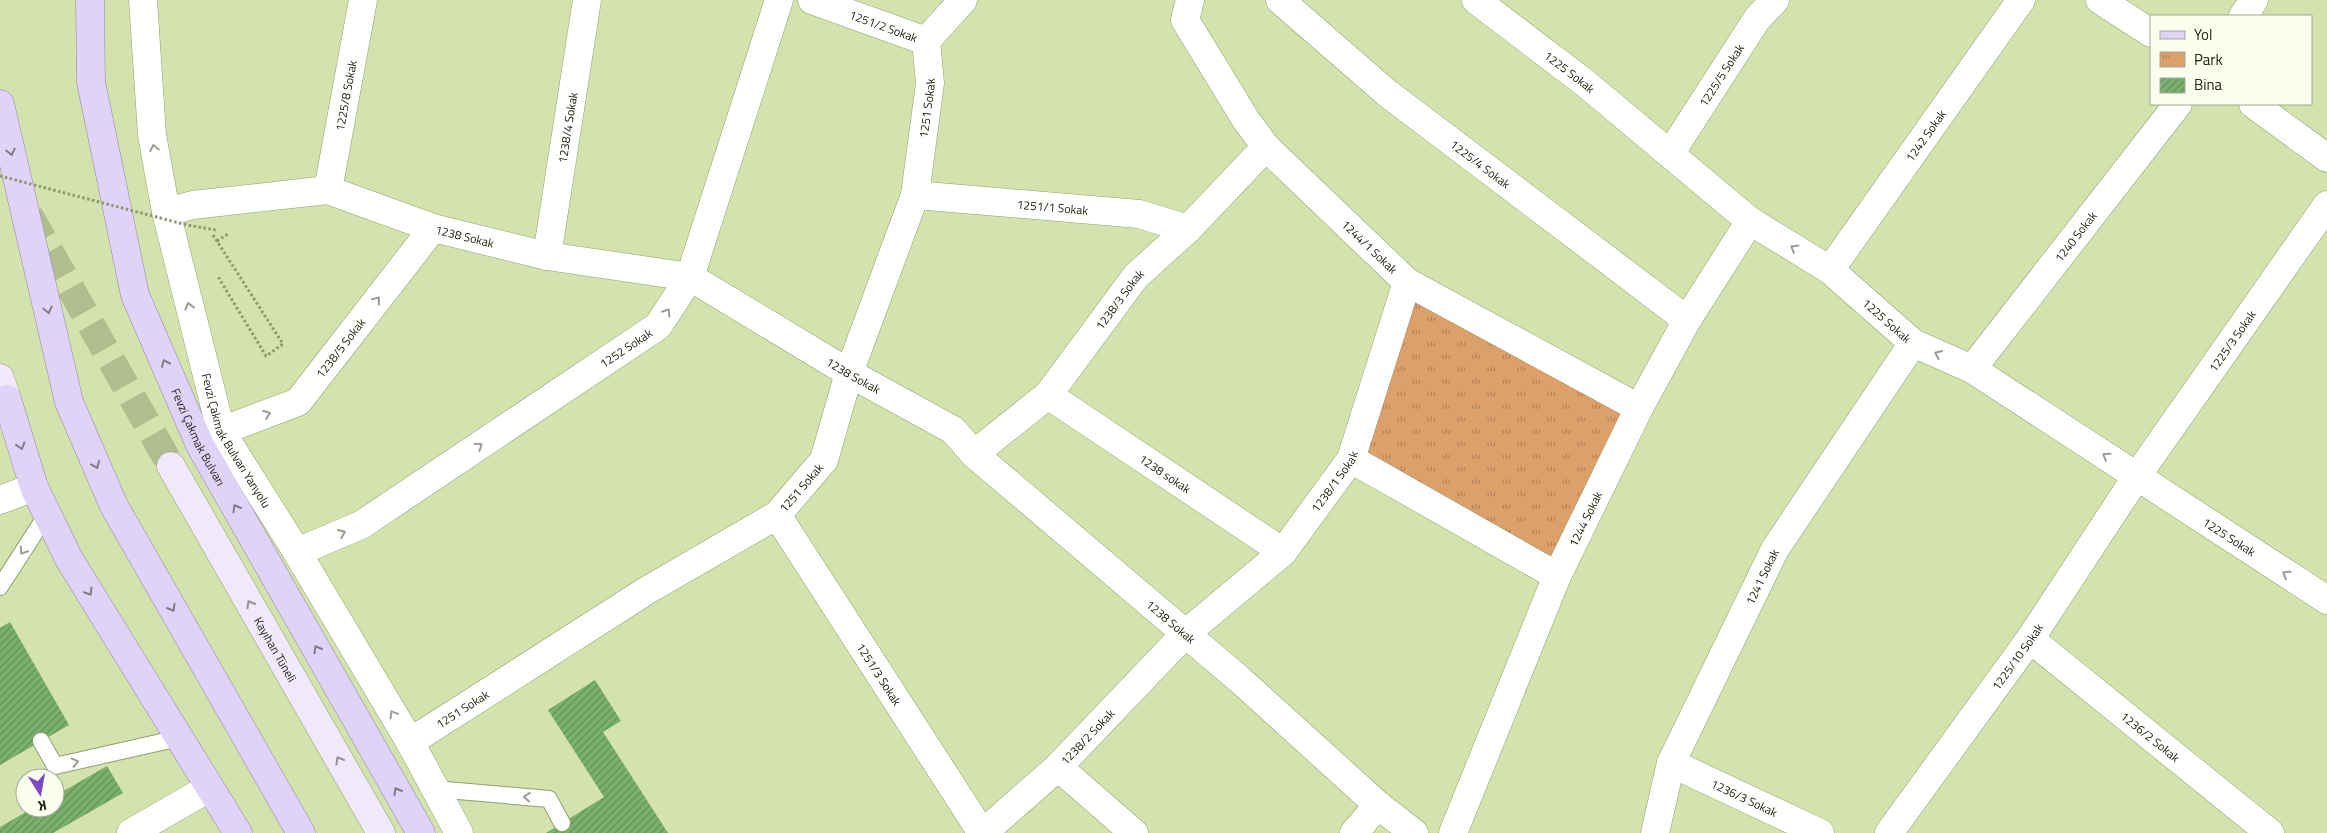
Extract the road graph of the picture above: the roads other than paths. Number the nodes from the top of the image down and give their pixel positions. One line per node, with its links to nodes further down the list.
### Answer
1 (90, 0): 71 (main road, Fevzi Çakmak Bulvarı, one-way to 1)
2 (142, 0): 27 (street, Fevzi Çakmak Bulvarı Yanyolu, one-way to 2)
3 (363, 0): 24 (street, 1225/8 Sokak)
4 (587, 0): 31 (street, 1238/4 Sokak)
5 (778, 0): 33 (street, 1252 Sokak)
6 (812, 0): 17 (street, 1251/2 Sokak)
7 (963, 0): 17 (street)
8 (1190, 0): 21 (street, 1244/1 Sokak)
9 (1280, 0): 35 (street, 1225/4 Sokak)
10 (1476, 0): 22 (street, 1225 Sokak)
11 (1775, 0): 22 (street, 1225/5 Sokak)
12 (2021, 0): 32 (street, 1242 Sokak)
13 (2100, 0): 16 (street)
14 (2254, 0): 15 (street)
15 (2243, 15)
16 (2150, 32)
17 (926, 41): 25 (street, 1251 Sokak)
18 (0, 104): 69 (main road, one-way to 69)
19 (2177, 105): 37 (street, 1240 Sokak)
20 (2253, 105): 23 (street)
21 (1266, 146): 30 (street, 1238/3 Sokak); 34 (street, 1244/1 Sokak)
22 (1670, 154): 28 (street, 1225 Sokak)
23 (2327, 158)
24 (328, 190): 27 (street, 1238 Sokak); 29 (street, 1238 Sokak)
25 (915, 195): 30 (street, 1251/1 Sokak); 38 (street, 1251 Sokak)
26 (2327, 205): 46 (street, 1225/3 Sokak)
27 (182, 214): 42 (street, Fevzi Çakmak Bulvarı Yanyolu, one-way to 27)
28 (1750, 221): 32 (street, 1225 Sokak, one-way to 28); 35 (street, 1244 Sokak)
29 (433, 228): 31 (street, 1238 Sokak); 42 (street, 1238/5 Sokak, one-way to 29)
30 (1188, 229): 40 (street, 1238/3 Sokak)
31 (547, 256): 33 (street, 1238 Sokak)
32 (1830, 270): 36 (street, 1225 Sokak)
33 (690, 277): 38 (street, 1238 Sokak); 51 (street, 1252 Sokak, one-way to 33)
34 (1407, 282): 41 (street, 1244/1 Sokak); 44 (street, 1238/1 Sokak)
35 (1687, 320): 41 (street, 1244 Sokak)
36 (1913, 343): 37 (street, 1225 Sokak, one-way to 36); 61 (street, 1241 Sokak)
37 (1972, 369): 46 (street, 1225 Sokak, one-way to 37)
38 (849, 373): 43 (street, 1238 Sokak); 50 (street, 1251 Sokak)
39 (2, 393): 47 (main road, one-way to 47)
40 (1048, 395): 43 (street, 1238/3 Sokak); 52 (street, 1238 sokak)
41 (1639, 408): 53 (street, 1244 Sokak)
42 (221, 431): 51 (street, Fevzi Çakmak Bulvarı Yanyolu)
43 (974, 454): 56 (street, 1238 Sokak)
44 (1351, 460): 52 (street, 1238/1 Sokak); 53 (street)
45 (170, 466): 70 (main road, Kayıhan Tüneli, one-way to 45)
46 (2137, 476): 55 (street, 1225 Sokak, one-way to 46); 57 (street, 1225/10 Sokak)
47 (34, 486): 48 (street); 49 (main road)
48 (0, 500)
49 (47, 514): 54 (lane, one-way to 54); 58 (main road, one-way to 58)
50 (777, 515): 60 (street, 1251 Sokak); 73 (street, 1251/3 Sokak)
51 (297, 552): 60 (street, Fevzi Çakmak Bulvarı Yanyolu, one-way to 51)
52 (1283, 552): 56 (street, 1238/1 Sokak)
53 (1557, 576): 77 (street, 1244 Sokak)
54 (0, 587)
55 (2326, 597)
56 (1185, 634): 62 (street, 1238/2 Sokak); 65 (street, 1238 Sokak)
57 (2030, 640): 80 (street, 1225/10 Sokak); 81 (street, 1236/2 Sokak)
58 (179, 738): 59 (lane, one-way to 58); 63 (main road)
59 (41, 741)
60 (410, 742): 64 (street, Fevzi Çakmak Bulvarı Yanyolu)
61 (1671, 763): 78 (street, 1241 Sokak); 79 (street, 1236/3 Sokak)
62 (1058, 767): 73 (street, 1238/2 Sokak); 74 (street)
63 (209, 788): 67 (street); 68 (main road)
64 (435, 788): 66 (lane, one-way to 64); 72 (street, Fevzi Çakmak Bulvarı Yanyolu)
65 (1378, 805): 75 (street); 76 (street, 1238 Sokak)
66 (562, 823)
67 (131, 833)
68 (238, 833)
69 (302, 833)
70 (381, 833)
71 (421, 833)
72 (459, 833)
73 (983, 833)
74 (1134, 833)
75 (1354, 833)
76 (1414, 833)
77 (1453, 833)
78 (1655, 833)
79 (1820, 833)
80 (1888, 833)
81 (2270, 833)

